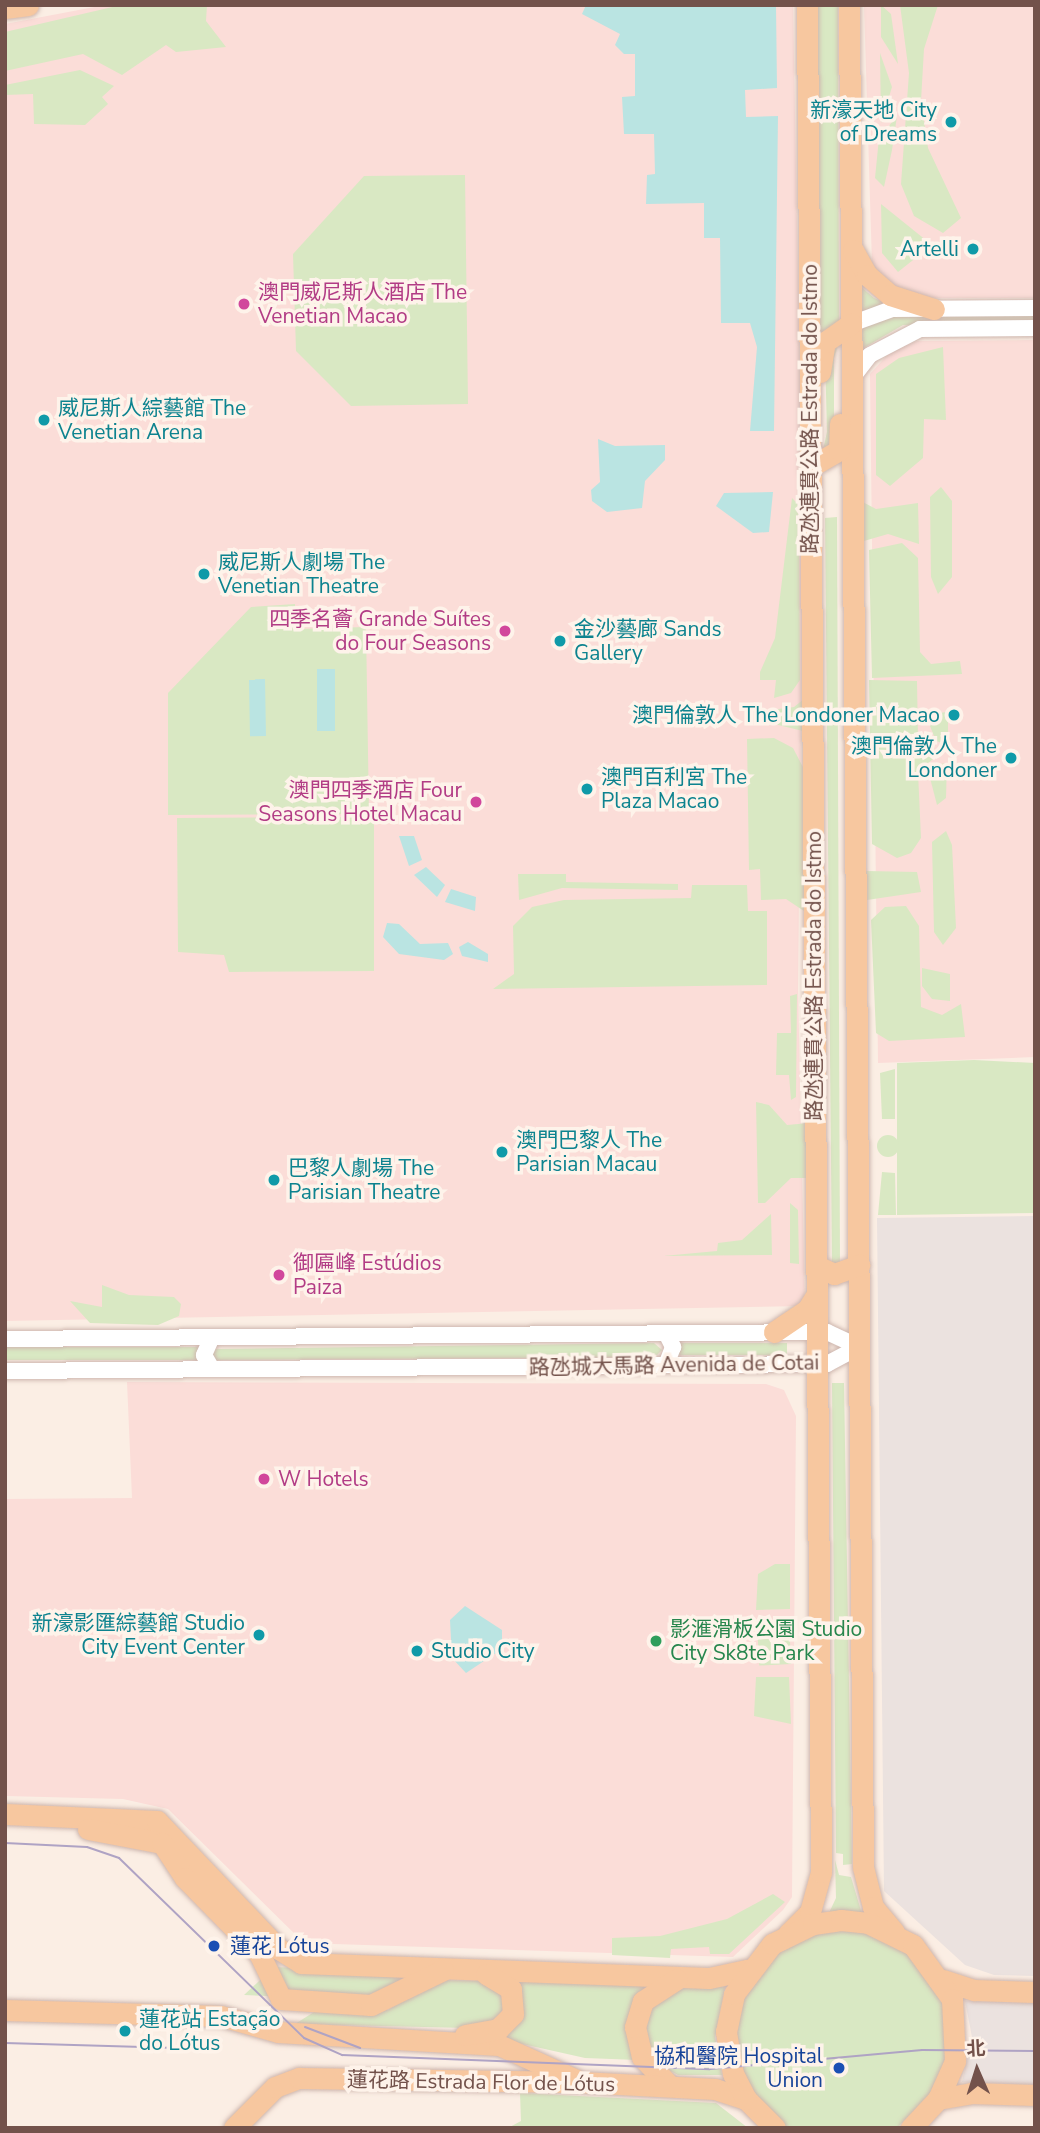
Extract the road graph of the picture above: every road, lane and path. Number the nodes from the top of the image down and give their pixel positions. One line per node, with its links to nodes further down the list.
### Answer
1 (28, 5): 4 (main road)
2 (807, 5): 11 (main road, 路氹連貫公路 Estrada do Istmo)
3 (849, 5): 5 (main road, 路氹連貫公路 Estrada do Istmo)
4 (5, 8)
5 (851, 245): 7 (main road); 8 (main road, 路氹連貫公路 Estrada do Istmo)
6 (1035, 308): 7 (street)
7 (934, 309): 8 (street)
8 (851, 324): 10 (main road, 路氹連貫公路 Estrada do Istmo); 11 (main road)
9 (1035, 328): 10 (street)
10 (852, 378): 12 (main road); 13 (main road, 路氹連貫公路 Estrada do Istmo)
11 (810, 425): 12 (main road, 路氹連貫公路 Estrada do Istmo)
12 (810, 467): 14 (main road, 路氹連貫公路 Estrada do Istmo)
13 (859, 1265): 14 (main road); 21 (main road, 路氹連貫公路 Estrada do Istmo)
14 (817, 1266): 15 (main road, 路氹連貫公路 Estrada do Istmo)
15 (817, 1294): 16 (main road); 17 (main road, 路氹連貫公路 Estrada do Istmo)
16 (774, 1332): 17 (street, 路氹城大馬路 Avenida de Cotai); 18 (street, 路氹城大馬路 Avenida de Cotai)
17 (817, 1332): 21 (street, 路氹城大馬路 Avenida de Cotai); 22 (main road, 路氹連貫公路 Estrada do Istmo)
18 (666, 1334): 19 (street, 路氹城大馬路 Avenida de Cotai); 23 (street)
19 (212, 1337): 20 (street, 路氹城大馬路 Avenida de Cotai); 24 (street)
20 (5, 1339)
21 (859, 1347): 22 (street, 路氹城大馬路 Avenida de Cotai); 28 (main road, 路氹連貫公路 Estrada do Istmo)
22 (817, 1364): 23 (street, 路氹城大馬路 Avenida de Cotai); 29 (main road, 路氹連貫公路 Estrada do Istmo)
23 (666, 1365): 24 (street, 路氹城大馬路 Avenida de Cotai)
24 (212, 1369): 25 (street, 路氹城大馬路 Avenida de Cotai)
25 (5, 1371)
26 (5, 1814): 30 (main road)
27 (5, 1826): 30 (main road)
28 (894, 1932): 29 (main road); 34 (main road, 路氹連貫公路 Estrada do Istmo)
29 (788, 1934): 32 (main road, 路氹連貫公路 Estrada do Istmo)
30 (443, 1969): 31 (main road)
31 (476, 1970): 33 (main road); 37 (main road)
32 (747, 1970): 33 (main road); 41 (main road)
33 (686, 1977): 39 (main road)
34 (943, 1979): 35 (main road); 42 (main road)
35 (1035, 1992)
36 (5, 2010): 37 (main road, 蓮花路 Estrada Flor de Lótus)
37 (393, 2036): 38 (main road)
38 (581, 2082): 39 (main road, 蓮花路 Estrada Flor de Lótus); 43 (main road, 蓮花路 Estrada Flor de Lótus)
39 (670, 2087): 41 (main road, 蓮花路 Estrada Flor de Lótus)
40 (1035, 2095): 42 (main road)
41 (746, 2099): 44 (main road)
42 (938, 2099): 45 (main road)
43 (234, 2128)
44 (775, 2128)
45 (911, 2128)

